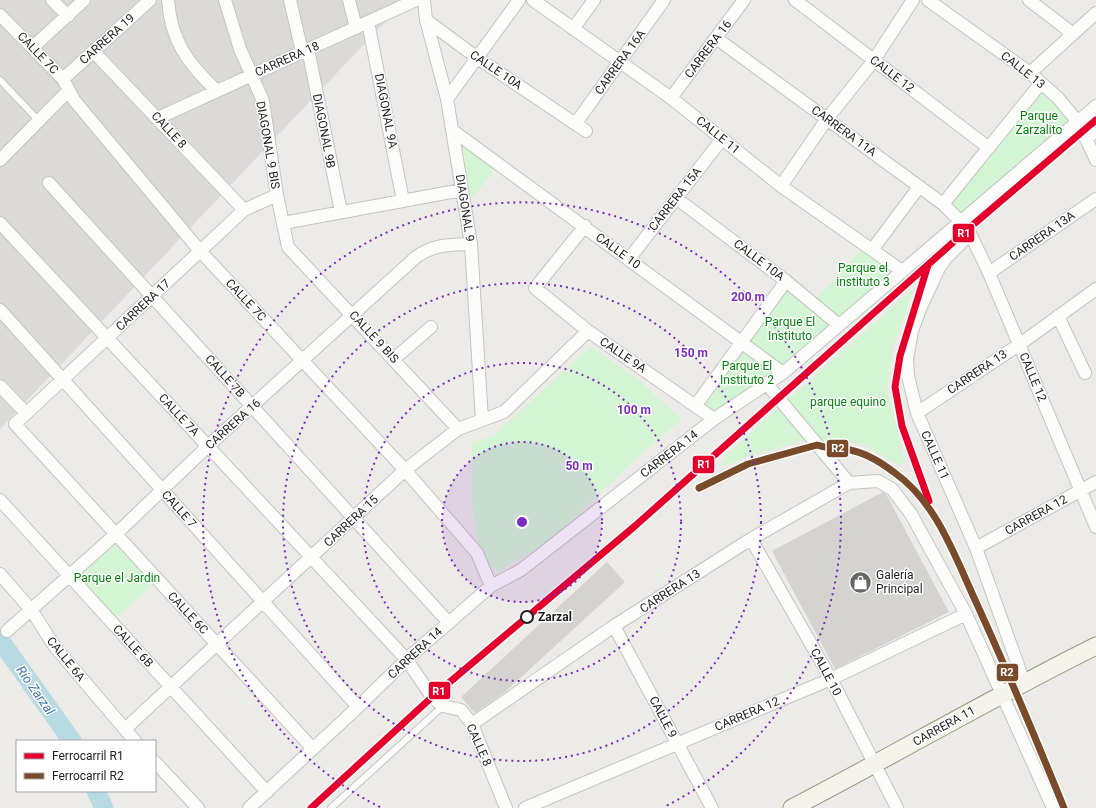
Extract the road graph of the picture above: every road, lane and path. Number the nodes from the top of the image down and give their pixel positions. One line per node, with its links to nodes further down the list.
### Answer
1 (52, 0): 20 (street)
2 (84, 0): 20 (street)
3 (168, 0): 40 (street)
4 (225, 0): 35 (street, DIAGONAL 9 BIS)
5 (290, 0): 30 (street, DIAGONAL 9B)
6 (349, 0): 24 (street)
7 (416, 0): 23 (street, CARRERA 18)
8 (424, 0): 22 (street, DIAGONAL 9)
9 (519, 0): 31 (street)
10 (533, 0): 25 (street, CALLE 11)
11 (594, 0): 25 (street)
12 (664, 0): 33 (street, CARRERA 16A)
13 (744, 0): 27 (street, CARRERA 16)
14 (795, 0): 32 (street, CALLE 12)
15 (913, 0): 32 (street)
16 (928, 0): 34 (street, CALLE 13)
17 (1029, 0): 26 (street)
18 (144, 2): 29 (street, CARRERA 19)
19 (1096, 12): 26 (street)
20 (68, 16): 28 (street)
21 (2, 20): 28 (street, CALLE 7C)
22 (426, 20): 31 (street, CALLE 10A); 42 (street, DIAGONAL 9)
23 (368, 22): 24 (street, CARRERA 18); 63 (street, DIAGONAL 9A)
24 (356, 28): 30 (street, CARRERA 18)
25 (573, 28): 33 (street, CALLE 11)
26 (1072, 33): 34 (street)
27 (716, 38): 41 (street, CARRERA 16); 45 (street, CARRERA 11A)
28 (33, 47): 36 (street, CALLE 7C)
29 (93, 51): 36 (street, CARRERA 19); 44 (street, CALLE 8)
30 (305, 51): 35 (street, CARRERA 18); 66 (street, DIAGONAL 9B)
31 (476, 57): 42 (street); 48 (street, CALLE 10A)
32 (874, 60): 45 (street); 53 (street, CALLE 12)
33 (620, 62): 41 (street, CALLE 11); 48 (street, CARRERA 16A)
34 (1030, 74): 37 (street, CALLE 13)
35 (251, 75): 40 (street, CARRERA 18); 60 (street, DIAGONAL 9 BIS)
36 (63, 79): 39 (street, CALLE 7C)
37 (1041, 83): 47 (street, CALLE 13); 53 (street)
38 (2, 84): 46 (lane)
39 (68, 91): 46 (street); 74 (street, CALLE 7C)
40 (217, 91): 44 (street, CARRERA 18)
41 (671, 98): 52 (street, CALLE 11)
42 (447, 99): 49 (street, DIAGONAL 9)
43 (1096, 106): 47 (street, CARRERA 14)
44 (158, 118): 65 (street, CALLE 8)
45 (827, 119): 57 (street); 58 (street, CARRERA 11A)
46 (39, 121): 54 (street)
47 (1078, 122): 51 (street, CALLE 13); 70 (street, CARRERA 14)
48 (576, 123): 50 (street, CALLE 10A)
49 (452, 130): 59 (street, DIAGONAL 9); 69 (street, CALLE 10)
50 (586, 131)
51 (1091, 134): 55 (street, CALLE 13)
52 (722, 139): 57 (street, CALLE 11); 61 (street, CARRERA 15A)
53 (988, 148): 64 (street)
54 (0, 160)
55 (1096, 160)
56 (49, 183): 80 (street, CALLE 7B)
57 (781, 186): 73 (street, CALLE 11)
58 (920, 187): 64 (street, CARRERA 11A); 73 (street)
59 (462, 190): 63 (street); 71 (street, DIAGONAL 9)
60 (277, 195): 65 (street, CARRERA 17); 68 (street, DIAGONAL 9 BIS)
61 (676, 198): 75 (street, CARRERA 15A); 78 (street, CALLE 10A)
62 (1096, 199): 77 (street, CARRERA 13A)
63 (403, 201): 66 (street)
64 (943, 204): 70 (street, CARRERA 11A)
65 (244, 210): 74 (street, CARRERA 17)
66 (341, 212): 68 (street)
67 (0, 223): 87 (street, CALLE 7A)
68 (283, 223): 72 (street, DIAGONAL 9 BIS)
69 (585, 226): 75 (street, CALLE 10); 86 (street, CALLE 9A)
70 (966, 228): 76 (street, CARRERA 14); 77 (street, CALLE 12); 100 (street, CALLE 11)
71 (471, 244): 82 (street, CARRERA 16); 102 (street, DIAGONAL 9)
72 (288, 247): 82 (street, CALLE 9 BIS)
73 (872, 250): 76 (street, CALLE 11)
74 (200, 251): 80 (street, CARRERA 17); 91 (street, CALLE 7C)
75 (629, 259): 88 (street, CALLE 10)
76 (902, 271): 84 (street, CARRERA 14)
77 (989, 273): 89 (street, CALLE 12)
78 (786, 281): 84 (street, CALLE 10A); 88 (street)
79 (1096, 288): 83 (street, CARRERA 13)
80 (152, 296): 87 (street, CARRERA 17); 98 (street, CALLE 7B)
81 (0, 310): 94 (street, CALLE 7)
82 (352, 314): 90 (street, CALLE 9 BIS); 91 (street, CARRERA 16)
83 (1058, 316): 89 (street, CARRERA 13); 93 (street)
84 (839, 325): 92 (street, CARRERA 14)
85 (431, 327): 90 (street)
86 (588, 331): 97 (street, CALLE 9A); 102 (street, CARRERA 15)
87 (107, 338): 94 (street, CARRERA 17); 105 (street, CALLE 7A)
88 (742, 342): 92 (street, CALLE 10); 97 (street)
89 (1020, 344): 100 (street, CARRERA 13); 110 (street, CALLE 12)
90 (394, 359): 104 (street, CALLE 9 BIS)
91 (303, 360): 98 (street, CARRERA 16); 106 (street, CALLE 7C)
92 (783, 373): 95 (street, CARRERA 14)
93 (1085, 373)
94 (62, 379): 99 (street, CARRERA 17); 109 (street, CALLE 7)
95 (766, 383): 101 (street, CARRERA 14); 108 (street)
96 (0, 386): 99 (street)
97 (696, 405): 101 (street, CALLE 9A)
98 (252, 407): 105 (street, CARRERA 16); 112 (street, CALLE 7B)
99 (26, 413): 103 (street, CARRERA 17)
100 (917, 413): 116 (street, CALLE 11)
101 (714, 419): 120 (street, CARRERA 14)
102 (482, 420): 104 (street, CARRERA 15)
103 (14, 424): 114 (street, CALLE 6C)
104 (458, 429): 106 (street, CARRERA 15)
105 (208, 446): 109 (street, CARRERA 16); 117 (street, CALLE 7A)
106 (405, 470): 112 (street, CARRERA 15); 120 (street, CALLE 7C)
107 (1096, 482): 110 (street, CARRERA 12)
108 (849, 483): 115 (street, CARRERA 13); 123 (street, CARRERA 13)
109 (162, 490): 114 (street, CARRERA 16); 121 (street, CALLE 7)
110 (1080, 491): 113 (street, CALLE 12); 116 (street, CARRERA 12)
111 (0, 500): 119 (street, CALLE 6B)
112 (354, 518): 117 (street, CARRERA 15); 124 (street, CALLE 7B)
113 (1096, 527)
114 (116, 534): 119 (street, CARRERA 16); 127 (street, CALLE 6C)
115 (751, 539): 125 (street, CARRERA 13); 130 (street, CALLE 10)
116 (976, 548): 131 (street, CALLE 11)
117 (312, 558): 121 (street, CARRERA 15); 129 (street, CALLE 7A)
118 (0, 574): 122 (street, CALLE 6A)
119 (70, 576): 122 (street, CARRERA 16); 132 (street, CALLE 6B)
120 (491, 586): 124 (street, CARRERA 14)
121 (263, 602): 127 (street, CARRERA 15); 135 (street, CALLE 7)
122 (32, 611): 126 (street, CARRERA 16); 137 (street, CALLE 6A)
123 (966, 614): 130 (street, CARRERA 12); 133 (street)
124 (449, 623): 129 (street, CARRERA 14)
125 (614, 626): 136 (street, CARRERA 13); 139 (street, CALLE 9)
126 (7, 631)
127 (218, 645): 132 (street, CARRERA 15); 140 (street, CALLE 6C)
128 (1096, 646): 131 (street, CARRERA 11)
129 (407, 660): 134 (street, CALLE 8); 135 (street, CARRERA 14)
130 (831, 678): 139 (street, CARRERA 12); 142 (street, CALLE 10)
131 (1024, 682): 133 (street, CARRERA 11)
132 (170, 686): 137 (street, CARRERA 15); 143 (street, CALLE 6B)
133 (1003, 693): 142 (street, CARRERA 11); 152 (street)
134 (443, 706): 136 (street, CALLE 8); 146 (lane)
135 (358, 707): 140 (street, CARRERA 14)
136 (472, 724): 147 (street, CALLE 8)
137 (125, 729): 138 (street, CALLE 6A)
138 (135, 740)
139 (677, 743): 148 (street, CARRERA 12); 149 (street, CALLE 9)
140 (313, 749): 143 (street, CARRERA 14)
141 (156, 763): 144 (street)
142 (874, 765): 150 (street, CARRERA 11); 151 (street, CALLE 10)
143 (267, 792): 145 (street, CARRERA 14)
144 (198, 808)
145 (248, 808)
146 (331, 808)
147 (506, 808)
148 (525, 808)
149 (712, 808)
150 (792, 808)
151 (897, 808)
152 (1053, 808)

